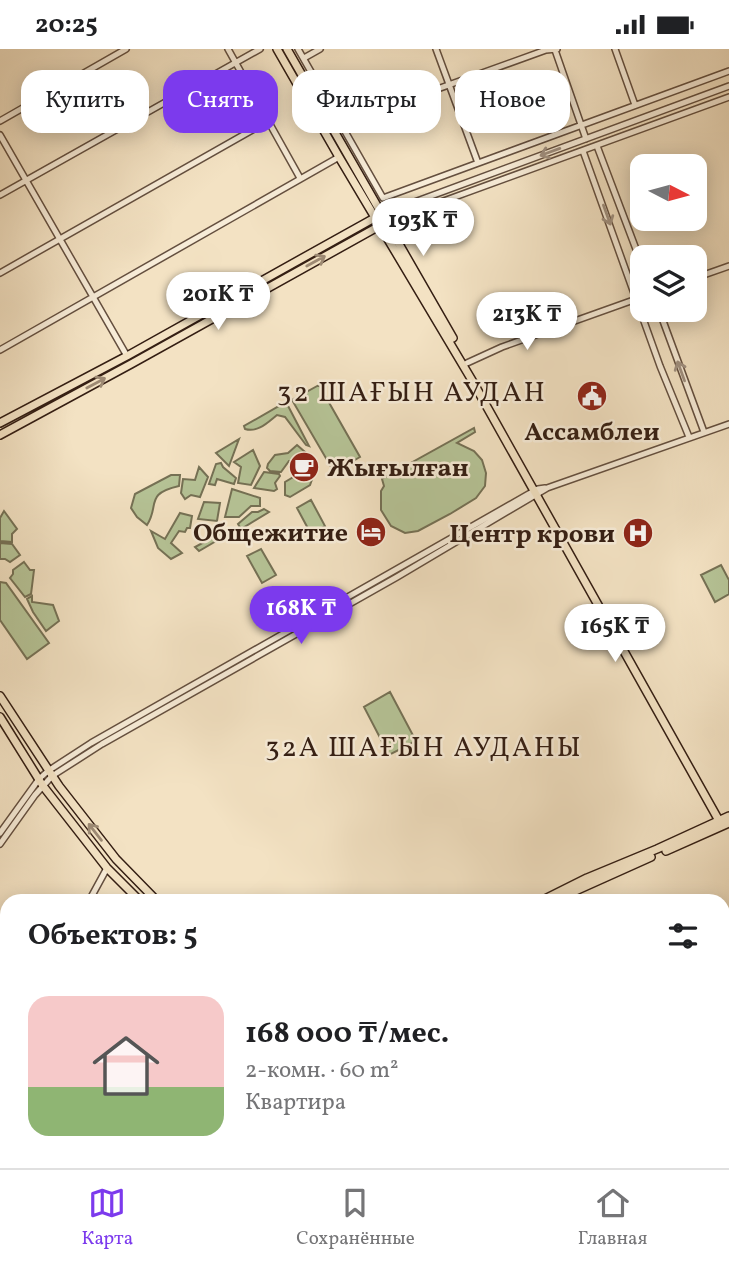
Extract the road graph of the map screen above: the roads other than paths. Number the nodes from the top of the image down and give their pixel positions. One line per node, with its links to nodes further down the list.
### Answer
1 (126, 49): 22 (street)
2 (228, 49): 13 (street)
3 (260, 49): 13 (street)
4 (277, 49): 31 (main road)
5 (288, 49): 35 (main road)
6 (298, 49): 12 (street)
7 (320, 49): 12 (street)
8 (436, 49): 17 (street)
9 (615, 49): 21 (street)
10 (546, 50): 11 (street); 17 (street)
11 (556, 50): 23 (street)
12 (304, 58): 15 (street)
13 (236, 64): 14 (street); 34 (street)
14 (239, 70)
15 (311, 70)
16 (729, 71): 21 (street)
17 (449, 84): 19 (street); 32 (street)
18 (729, 86): 28 (street)
19 (441, 87)
20 (729, 97): 29 (street)
21 (635, 105): 23 (street)
22 (0, 121)
23 (582, 125): 28 (street); 32 (street)
24 (247, 133): 39 (street)
25 (275, 133): 33 (street)
26 (344, 133): 35 (street)
27 (0, 135): 34 (street)
28 (586, 139): 37 (street, one-way to 37)
29 (597, 146): 30 (street); 40 (street)
30 (583, 151): 38 (street); 42 (street, one-way to 42)
31 (339, 157): 33 (street); 37 (main road)
32 (478, 163): 35 (street)
33 (300, 178): 45 (street)
34 (27, 181): 36 (street); 39 (street)
35 (369, 183): 37 (main road)
36 (0, 195)
37 (378, 216): 38 (main road); 50 (main road)
38 (383, 224): 51 (main road); 55 (main road, one-way to 38); 57 (main road)
39 (60, 240): 43 (street); 45 (street)
40 (634, 245)
41 (729, 266): 44 (street)
42 (630, 272)
43 (0, 273)
44 (707, 274)
45 (93, 296): 49 (street); 50 (street)
46 (630, 302): 51 (street)
47 (647, 322): 56 (street)
48 (663, 322): 54 (street, one-way to 48)
49 (0, 350)
50 (127, 355): 52 (main road)
51 (467, 363): 57 (main road)
52 (0, 423)
53 (729, 423): 54 (street)
54 (704, 432): 56 (street)
55 (0, 435)
56 (689, 437): 57 (street)
57 (539, 491): 60 (street); 62 (main road)
58 (0, 695): 60 (main road)
59 (0, 717): 61 (main road)
60 (50, 774): 61 (street); 65 (main road, one-way to 60)
61 (41, 783): 63 (street); 64 (street); 66 (main road)
62 (726, 824): 70 (main road); 71 (main road)
63 (0, 833)
64 (0, 844)
65 (116, 859): 66 (main road); 69 (main road)
66 (107, 868): 67 (street); 68 (main road)
67 (93, 894)
68 (133, 894)
69 (149, 894)
70 (555, 894)
71 (569, 894)

